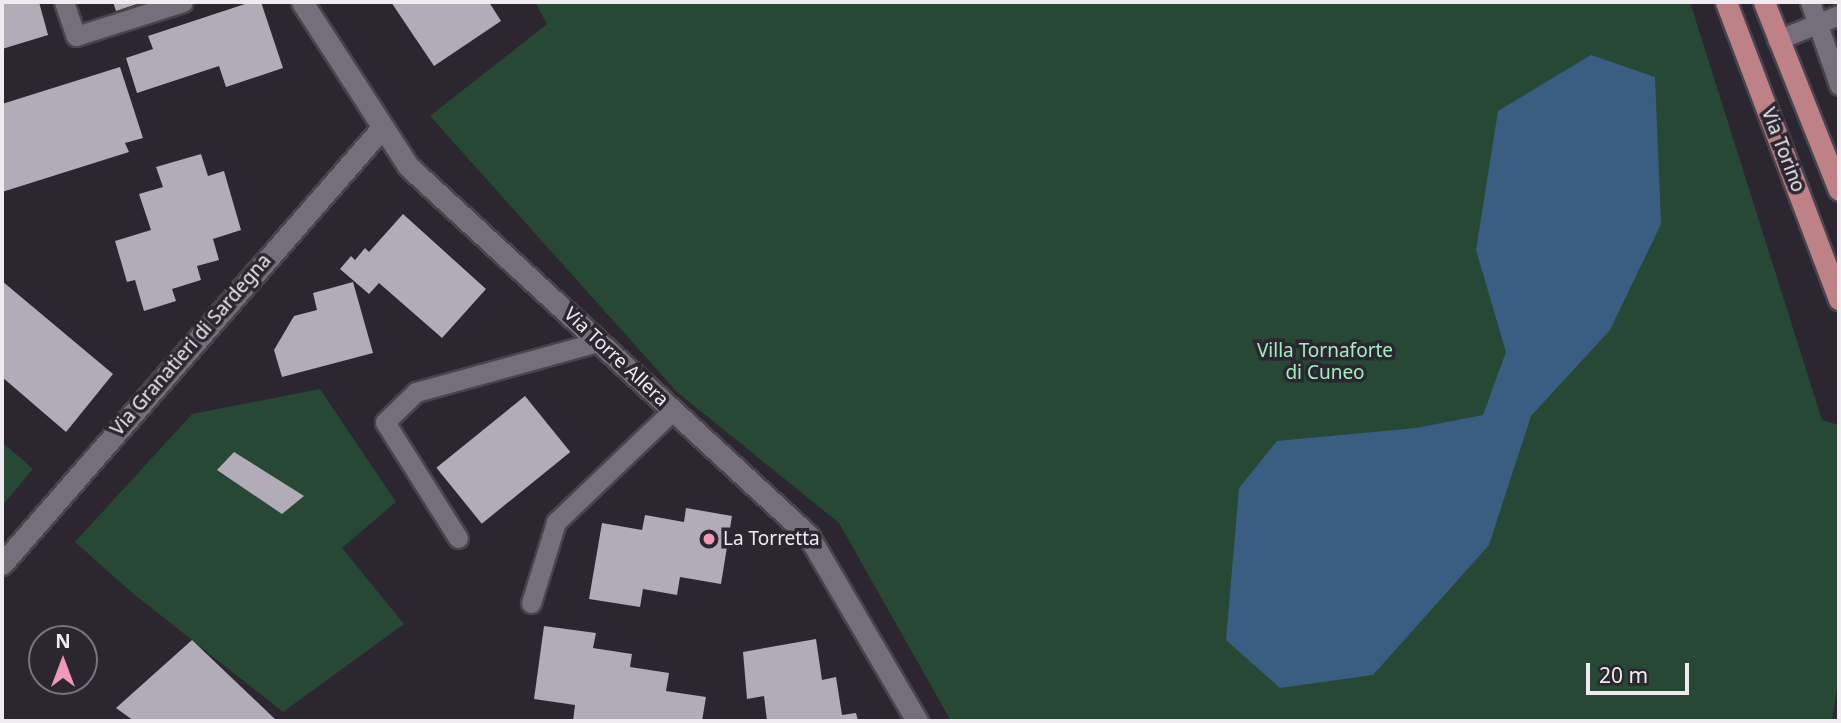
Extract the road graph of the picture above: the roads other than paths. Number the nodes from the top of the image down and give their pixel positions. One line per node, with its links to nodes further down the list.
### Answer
1 (64, 2): 2 (lane)
2 (183, 2)
3 (302, 2): 11 (street, Via Torre Allera)
4 (1726, 2): 13 (main road, Via Torino)
5 (1764, 2): 9 (main road, Via Torino)
6 (1810, 2): 8 (lane)
7 (1839, 15): 8 (lane)
8 (1819, 23): 9 (lane); 10 (lane)
9 (1777, 40): 12 (main road, Via Torino)
10 (1839, 85)
11 (382, 128): 14 (street, Via Torre Allera); 17 (street, Via Granatieri di Sardegna)
12 (1838, 185)
13 (1839, 299)
14 (598, 342): 15 (street, Via Torre Allera); 16 (lane)
15 (673, 410): 18 (lane); 19 (street, Via Torre Allera)
16 (458, 538)
17 (2, 564)
18 (531, 603)
19 (917, 721)

